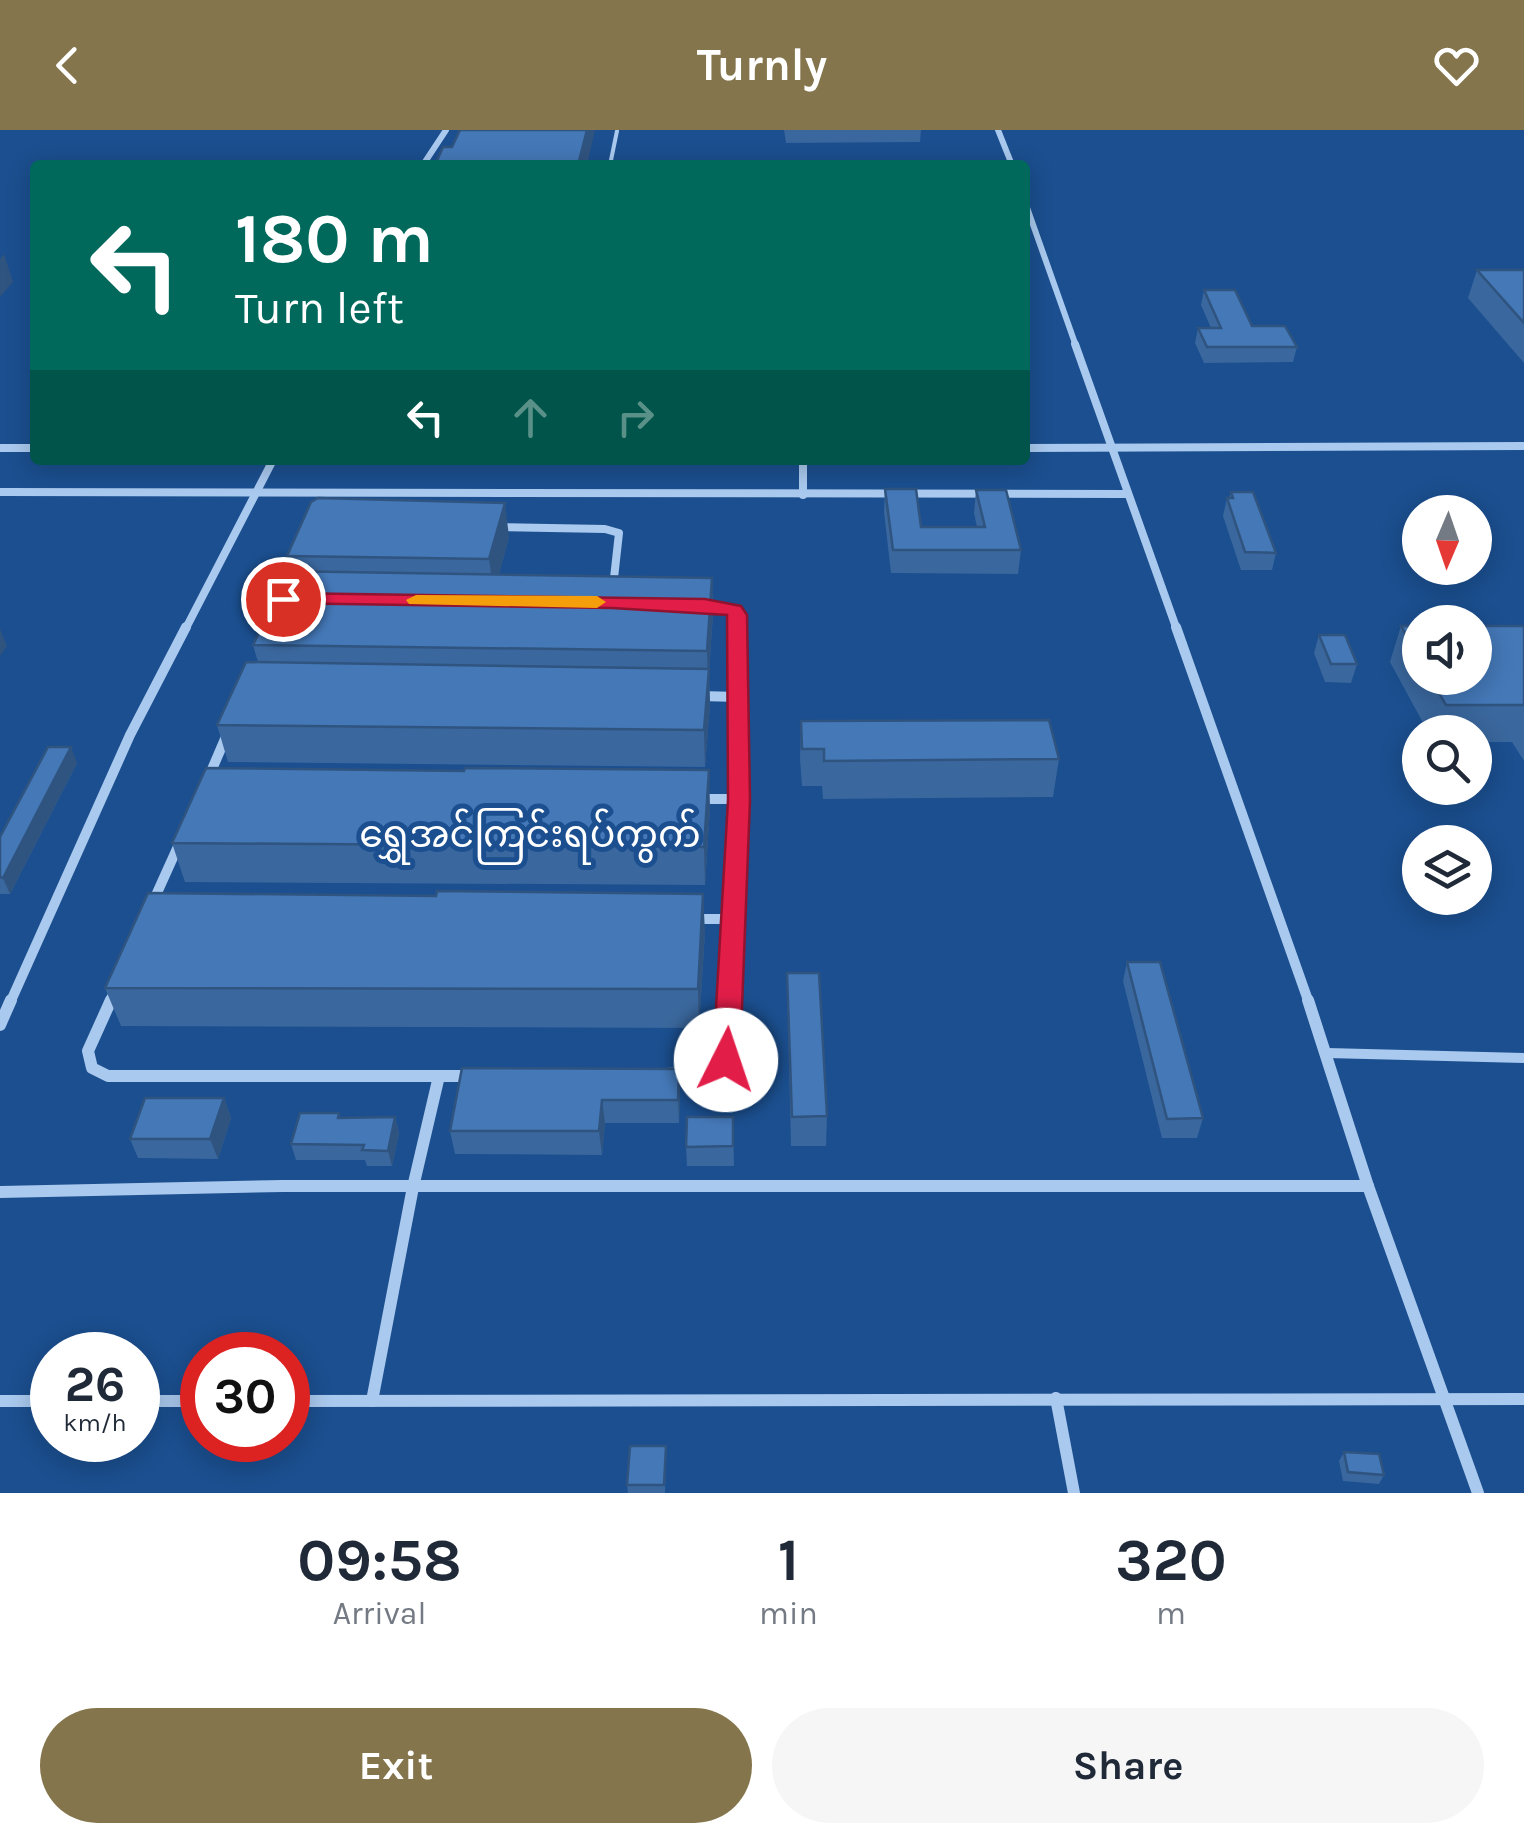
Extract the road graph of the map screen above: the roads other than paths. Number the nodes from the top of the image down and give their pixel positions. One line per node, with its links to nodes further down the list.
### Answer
1 (446, 130): 4 (street)
2 (998, 130): 6 (street)
3 (616, 131): 5 (lane)
4 (427, 160)
5 (611, 160)
6 (1010, 160)
7 (1030, 216): 12 (street)
8 (1524, 446): 12 (street)
9 (0, 448): 10 (street)
10 (30, 448)
11 (1030, 448): 12 (street)
12 (1112, 448): 17 (street)
13 (270, 465): 16 (street)
14 (802, 465): 18 (street)
15 (0, 492): 16 (street)
16 (255, 493): 18 (street); 33 (street)
17 (1126, 494): 18 (street); 34 (street)
18 (802, 495)
19 (488, 527): 20 (street)
20 (612, 602)
21 (686, 604): 23 (street)
22 (680, 696): 23 (street)
23 (739, 696): 27 (street)
24 (231, 725): 25 (street)
25 (221, 794)
26 (679, 799): 27 (street)
27 (739, 800): 30 (street)
28 (187, 826): 31 (street)
29 (676, 919): 30 (street)
30 (736, 919): 36 (street)
31 (144, 923)
32 (123, 971): 37 (street)
33 (0, 1025)
34 (1327, 1053): 35 (lane); 39 (street)
35 (1524, 1058)
36 (651, 1074)
37 (440, 1076): 38 (street); 40 (street)
38 (497, 1076)
39 (1368, 1186): 40 (street); 43 (street)
40 (413, 1187): 41 (street); 48 (street)
41 (0, 1192)
42 (1056, 1398): 43 (street); 48 (street); 49 (street)
43 (1444, 1400): 44 (street); 50 (street)
44 (1524, 1400)
45 (0, 1401): 46 (street)
46 (30, 1401)
47 (310, 1401): 48 (street)
48 (372, 1401)
49 (1074, 1493)
50 (1478, 1493)

